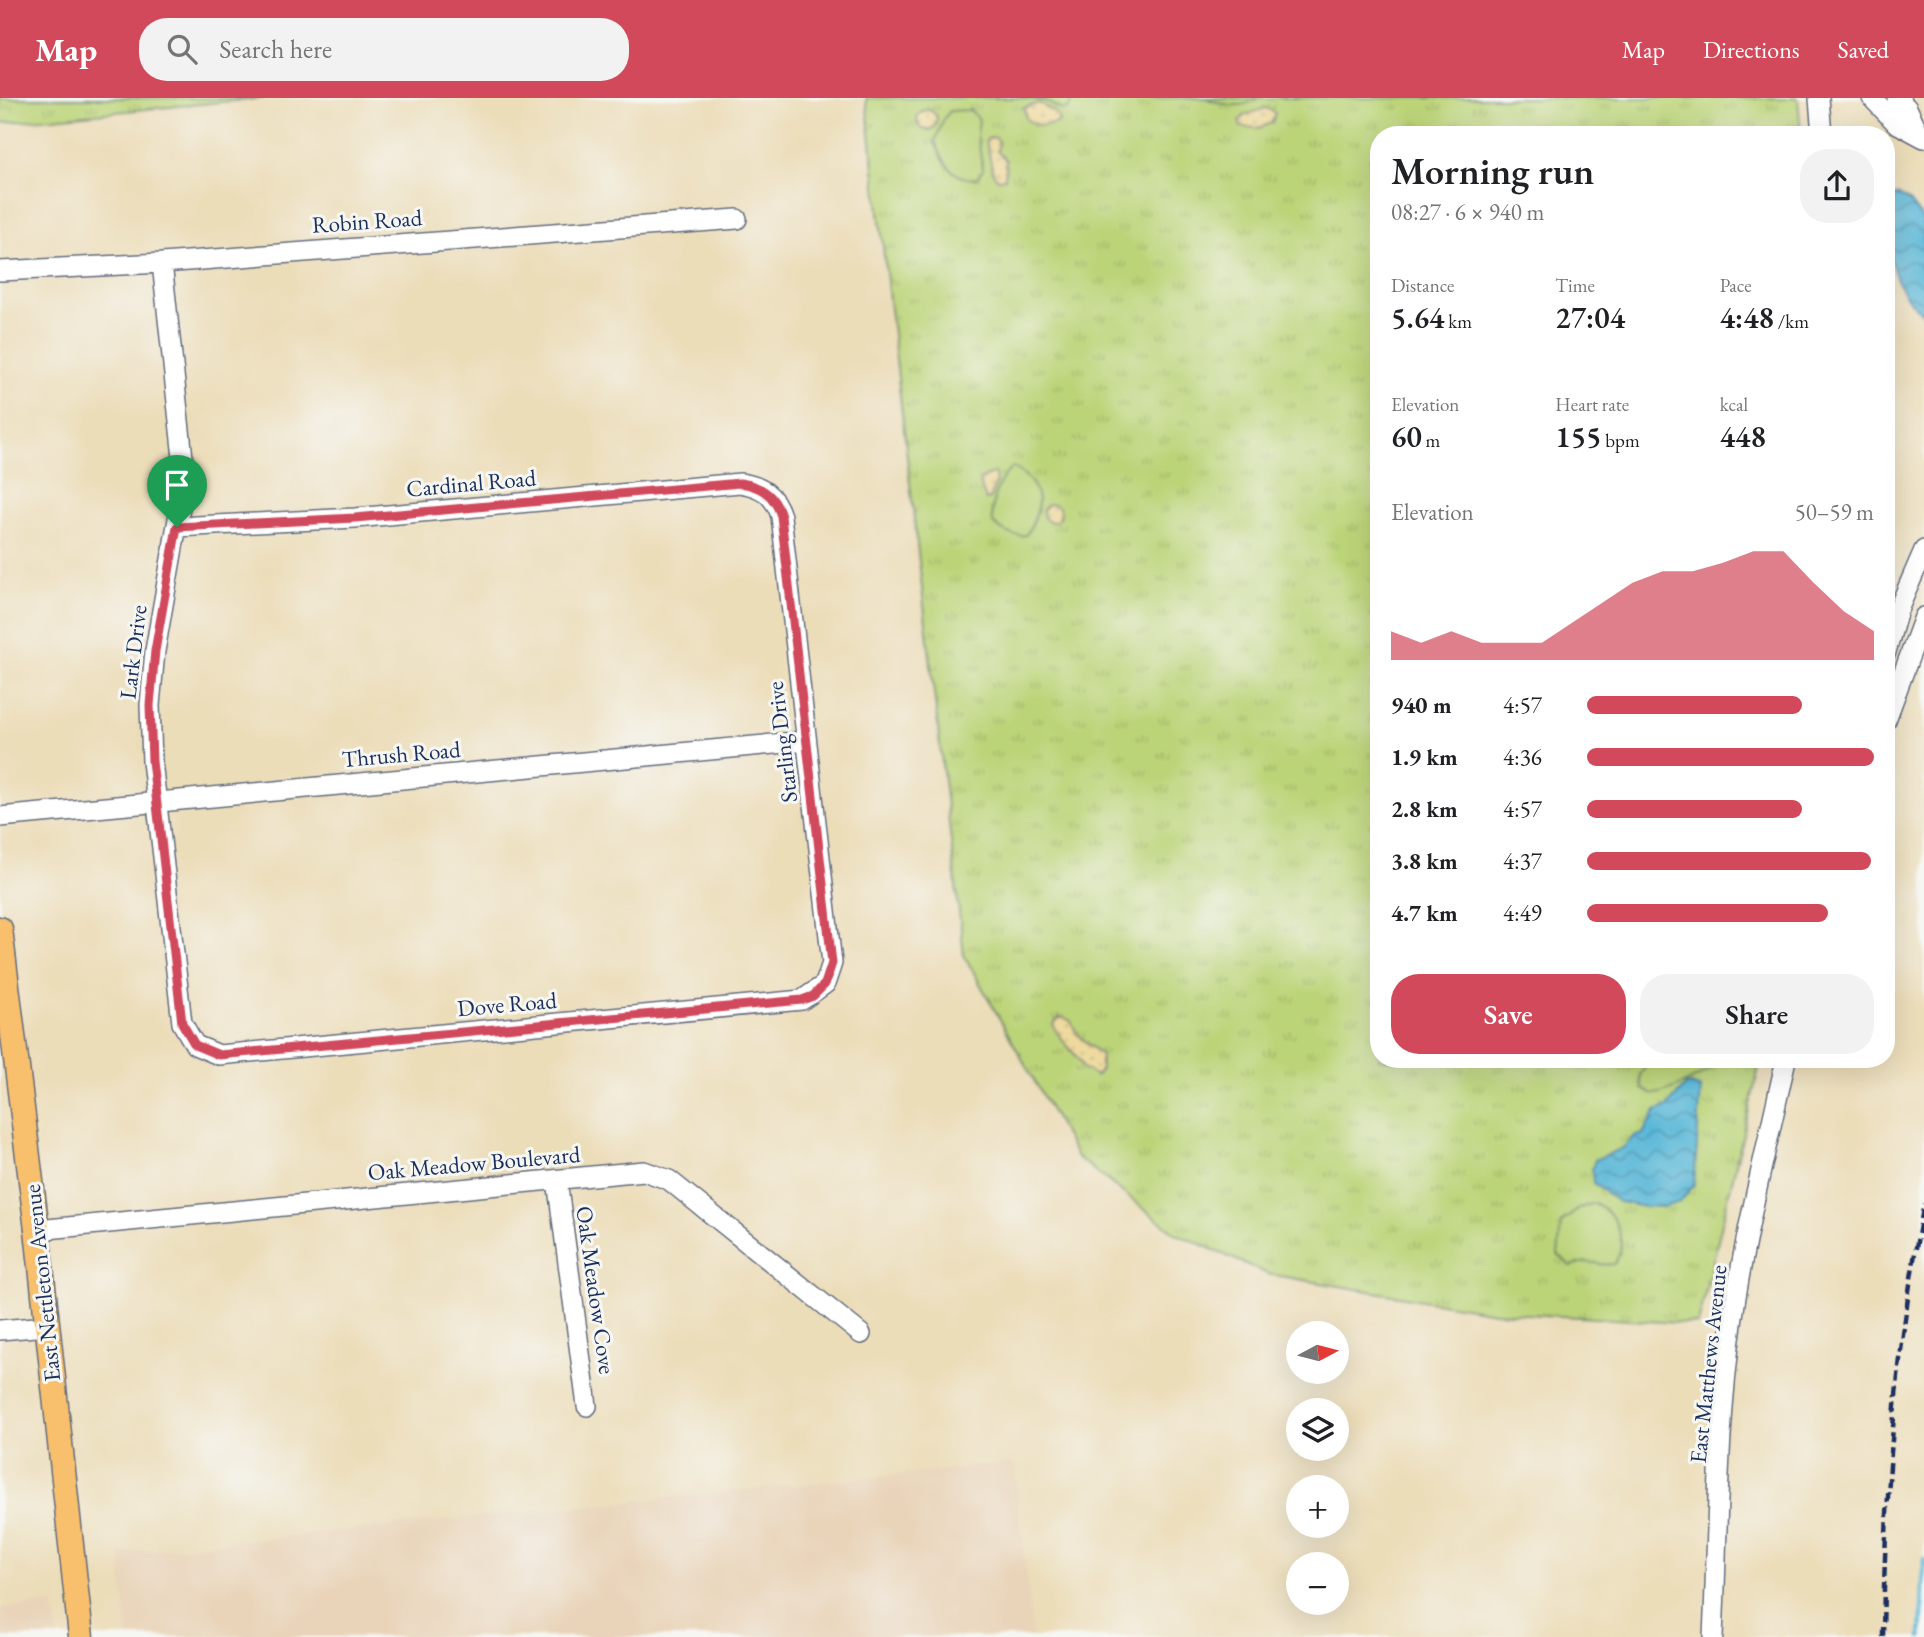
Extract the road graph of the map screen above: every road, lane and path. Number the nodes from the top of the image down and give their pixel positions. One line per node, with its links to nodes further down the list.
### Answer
1 (1819, 98): 4 (street)
2 (1872, 98): 5 (street)
3 (1896, 98): 5 (street)
4 (1821, 126)
5 (1922, 136)
6 (737, 219): 7 (street, Robin Road)
7 (162, 262): 8 (street, Robin Road); 10 (street, Lark Drive)
8 (0, 271)
9 (767, 492): 10 (street, Cardinal Road); 15 (street, Starling Drive)
10 (177, 527): 16 (street, Lark Drive)
11 (1924, 550): 13 (street)
12 (1924, 617): 14 (street)
13 (1895, 620)
14 (1895, 696)
15 (806, 741): 16 (street, Thrush Road); 19 (street, Starling Drive)
16 (157, 802): 17 (street, Thrush Road); 20 (street, Lark Drive)
17 (0, 817)
18 (0, 929): 23 (main road, East Nettleton Avenue)
19 (821, 988): 20 (street, Dove Road)
20 (195, 1045)
21 (1784, 1068): 29 (street, East Matthews Avenue)
22 (557, 1180): 23 (street, Oak Meadow Boulevard); 26 (street, Oak Meadow Boulevard); 27 (street, Oak Meadow Cove)
23 (37, 1230): 24 (main road, East Nettleton Avenue)
24 (47, 1326): 25 (street); 28 (main road, East Nettleton Avenue)
25 (0, 1330)
26 (861, 1334)
27 (587, 1406)
28 (81, 1637)
29 (1713, 1637)

